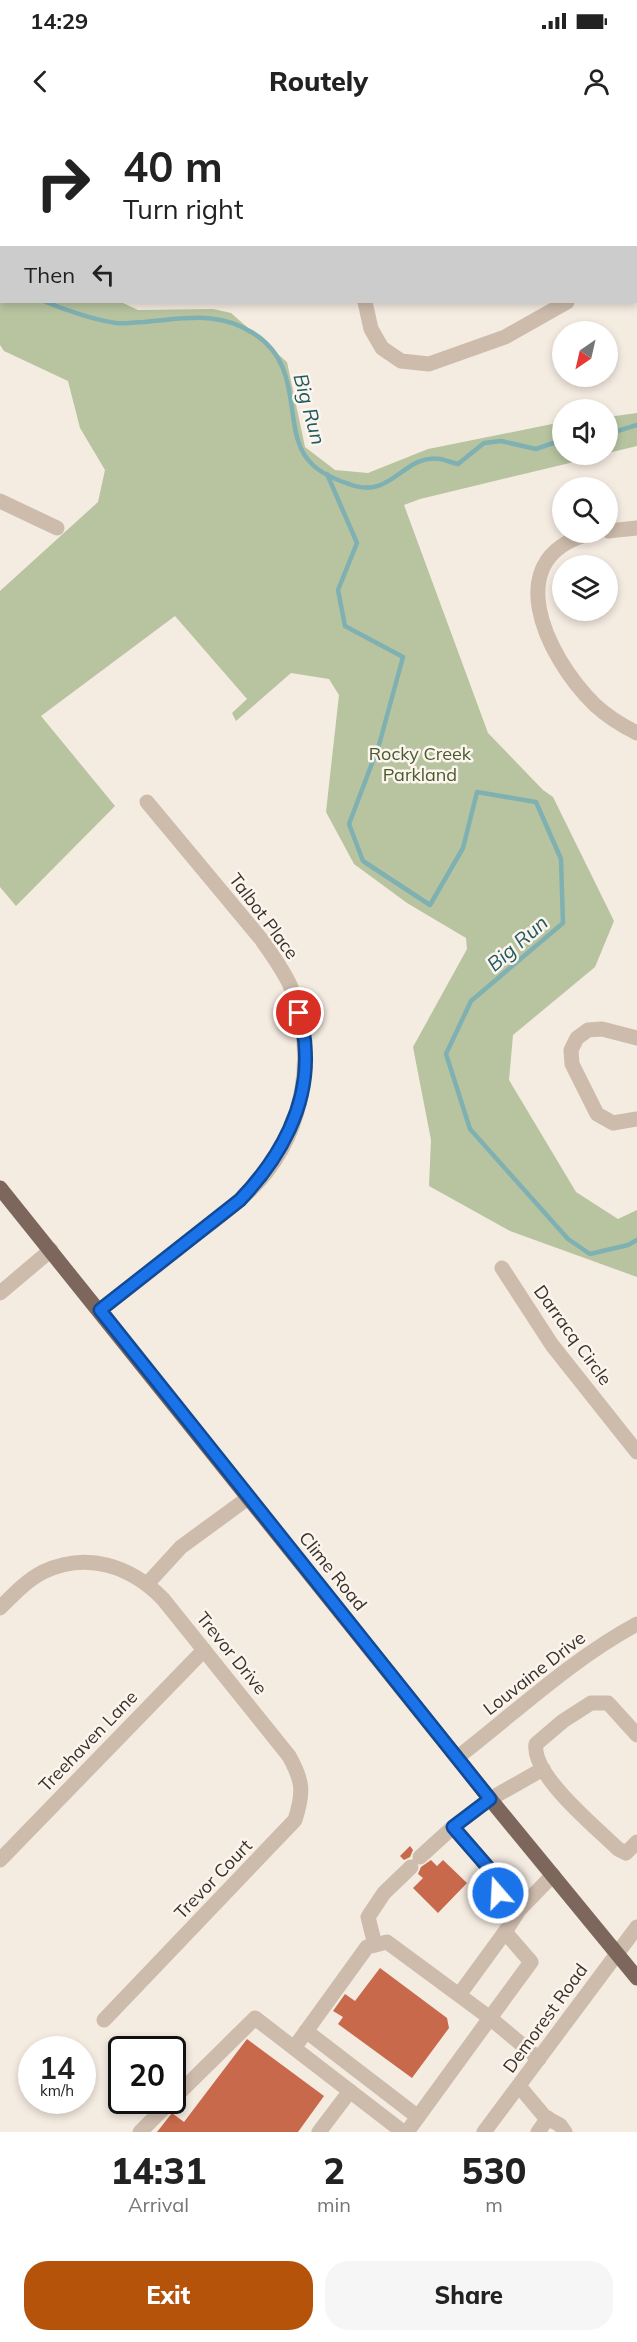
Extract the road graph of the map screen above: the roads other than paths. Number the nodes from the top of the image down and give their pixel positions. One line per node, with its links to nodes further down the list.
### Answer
1 (365, 303): 2 (street)
2 (565, 303)
3 (0, 501): 4 (street)
4 (57, 528)
5 (637, 528): 6 (street)
6 (618, 530)
7 (565, 543): 8 (street)
8 (637, 733)
9 (147, 802): 16 (street, Talbot Place)
10 (637, 1038): 11 (street)
11 (637, 1119)
12 (0, 1188): 13 (main road, Clime Road)
13 (51, 1250): 15 (street); 16 (main road, Clime Road)
14 (502, 1268): 17 (street, Darracq Circle)
15 (0, 1293)
16 (100, 1310): 18 (main road, Clime Road)
17 (637, 1452)
18 (248, 1498): 19 (street); 25 (main road, Clime Road)
19 (148, 1583): 20 (street); 22 (street, Trevor Drive)
20 (0, 1608)
21 (637, 1624): 25 (street, Louvaine Drive)
22 (204, 1650): 24 (street, Trevor Drive); 30 (street, Treehaven Lane)
23 (637, 1735): 26 (street)
24 (284, 1749): 40 (street, Trevor Court)
25 (458, 1757): 27 (main road, Clime Road)
26 (543, 1769): 27 (street); 29 (street)
27 (490, 1799): 28 (street); 31 (main road, Clime Road)
28 (453, 1827): 32 (street); 35 (street)
29 (631, 1848)
30 (0, 1860)
31 (553, 1875): 32 (street); 36 (main road, Clime Road)
32 (519, 1910): 34 (street)
33 (637, 1927): 36 (street, Demorest Road)
34 (505, 1932): 38 (street); 39 (street)
35 (375, 1945): 38 (street); 41 (street)
36 (617, 1954): 37 (main road, Clime Road); 43 (street, Demorest Road)
37 (637, 1978)
38 (459, 1995): 39 (street)
39 (490, 2018): 43 (street); 48 (street)
40 (104, 2020)
41 (306, 2031): 42 (street); 48 (street)
42 (294, 2048): 44 (street); 46 (street)
43 (539, 2059): 45 (street, Demorest Road)
44 (186, 2086)
45 (519, 2086): 49 (street); 53 (street, Demorest Road)
46 (350, 2091): 51 (street); 52 (street)
47 (158, 2114): 50 (street)
48 (418, 2117): 52 (street)
49 (548, 2118): 54 (street); 55 (street)
50 (140, 2132)
51 (319, 2132)
52 (405, 2132)
53 (484, 2132)
54 (538, 2132)
55 (565, 2132)

